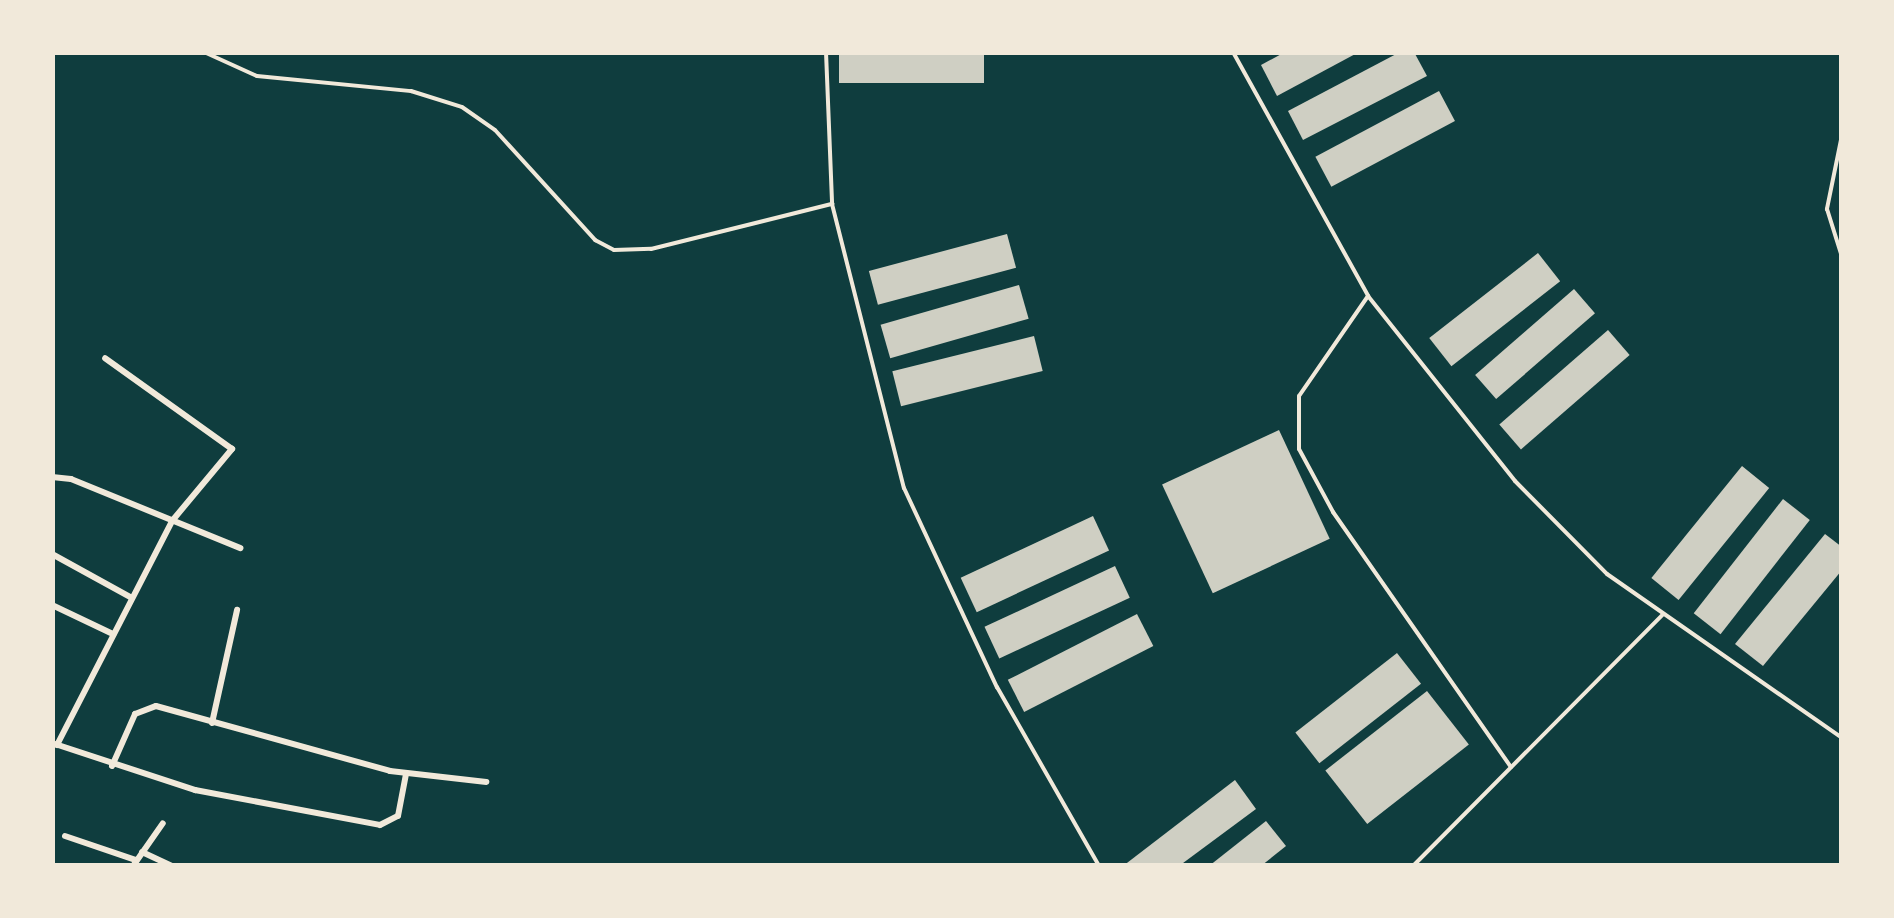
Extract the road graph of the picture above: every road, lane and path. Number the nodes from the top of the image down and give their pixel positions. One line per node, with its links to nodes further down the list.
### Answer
1 (204, 52): 5 (lane)
2 (826, 52): 5 (lane)
3 (1233, 52): 7 (lane)
4 (1842, 135): 6 (lane)
5 (832, 204): 30 (lane)
6 (1842, 257)
7 (1368, 296): 16 (lane); 22 (lane)
8 (104, 358): 10 (street)
9 (52, 477): 10 (street)
10 (172, 521): 11 (street); 13 (street)
11 (240, 548)
12 (52, 554): 13 (street)
13 (132, 598): 17 (street)
14 (52, 605): 17 (street)
15 (237, 610): 18 (street)
16 (1662, 614): 19 (lane); 22 (lane)
17 (114, 634): 20 (street)
18 (212, 723): 21 (street); 23 (street)
19 (1842, 738)
20 (55, 744): 21 (street)
21 (112, 766): 23 (street)
22 (1511, 767): 31 (lane)
23 (406, 774): 24 (street)
24 (486, 782)
25 (162, 822): 27 (street)
26 (65, 836): 28 (street)
27 (142, 852): 28 (street); 29 (street)
28 (134, 863)
29 (172, 866)
30 (1099, 866)
31 (1413, 866)

